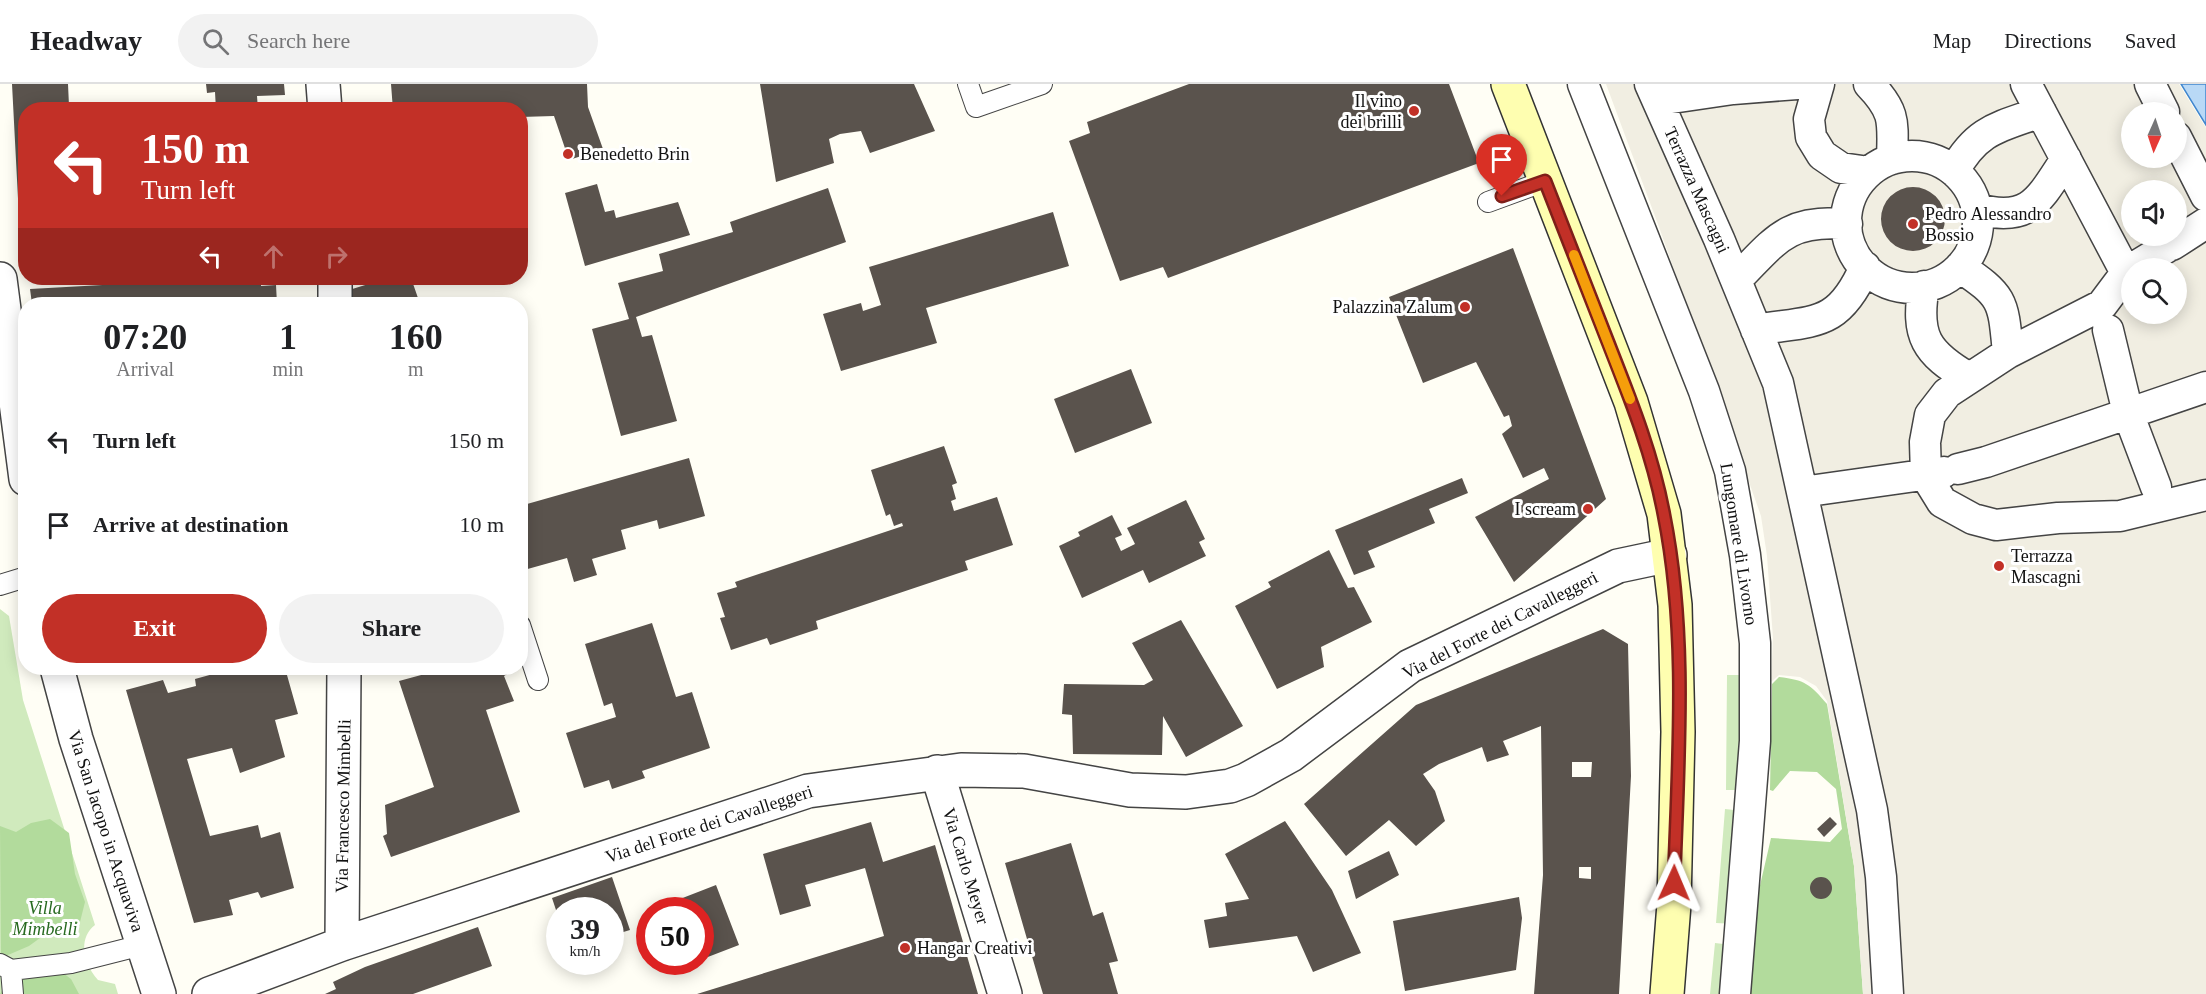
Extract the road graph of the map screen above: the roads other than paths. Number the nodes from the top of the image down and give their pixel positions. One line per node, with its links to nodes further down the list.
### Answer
1 (323, 84): 12 (street)
2 (968, 84): 3 (lane)
3 (1042, 84)
4 (1508, 84): 19 (main road)
5 (1583, 84): 62 (street, Lungomare di Livorno)
6 (1797, 84): 11 (street, Terrazza Mascagni)
7 (1819, 84): 17 (street)
8 (1869, 84): 17 (street)
9 (2026, 84): 14 (street)
10 (2150, 84): 13 (street)
11 (1654, 92): 32 (street, Terrazza Mascagni)
12 (324, 102)
13 (2159, 102)
14 (2041, 112): 15 (street); 18 (street)
15 (2066, 159): 22 (street); 25 (street)
16 (2187, 159): 20 (street)
17 (1880, 166): 18 (street); 24 (street)
18 (1954, 171): 22 (street)
19 (1545, 181): 21 (lane); 46 (main road)
20 (2206, 196)
21 (1488, 202)
22 (1977, 209): 28 (street)
23 (2206, 223): 26 (street)
24 (1846, 224): 27 (street); 32 (street, Terrazza Mascagni)
25 (2123, 258)
26 (2149, 258)
27 (1865, 267): 33 (street); 36 (street)
28 (1960, 267): 33 (street); 37 (street)
29 (0, 273): 30 (street)
30 (18, 273)
31 (0, 279): 41 (street)
32 (1736, 280): 36 (street, Terrazza Mascagni)
33 (1924, 286): 38 (street)
34 (2121, 289): 35 (street)
35 (2106, 321): 37 (street); 40 (street)
36 (1756, 330): 43 (street, Terrazza Mascagni)
37 (2008, 353): 38 (street)
38 (1969, 378): 42 (street)
39 (2206, 387): 40 (street)
40 (2128, 413): 42 (street); 44 (street)
41 (18, 417)
42 (1926, 476): 43 (street); 44 (street)
43 (1802, 492): 63 (street, Terrazza Mascagni)
44 (2158, 495): 45 (street)
45 (2206, 495)
46 (1670, 555): 53 (street, Via del Forte dei Cavalleggeri); 61 (main road)
47 (18, 579): 48 (lane)
48 (0, 585)
49 (528, 649): 52 (lane)
50 (59, 675): 55 (street, Via San Jacopo in Acquaviva)
51 (344, 675): 54 (street, Via Francesco Mimbelli)
52 (538, 680)
53 (937, 772): 54 (street, Via del Forte dei Cavalleggeri); 60 (street, Via Carlo Meyer)
54 (342, 944): 57 (street, Via del Forte dei Cavalleggeri)
55 (142, 945): 56 (lane); 59 (street, Via San Jacopo in Acquaviva)
56 (5, 967): 58 (lane)
57 (228, 990)
58 (13, 994)
59 (159, 994)
60 (1005, 994)
61 (1667, 994)
62 (1735, 994)
63 (1887, 994)

